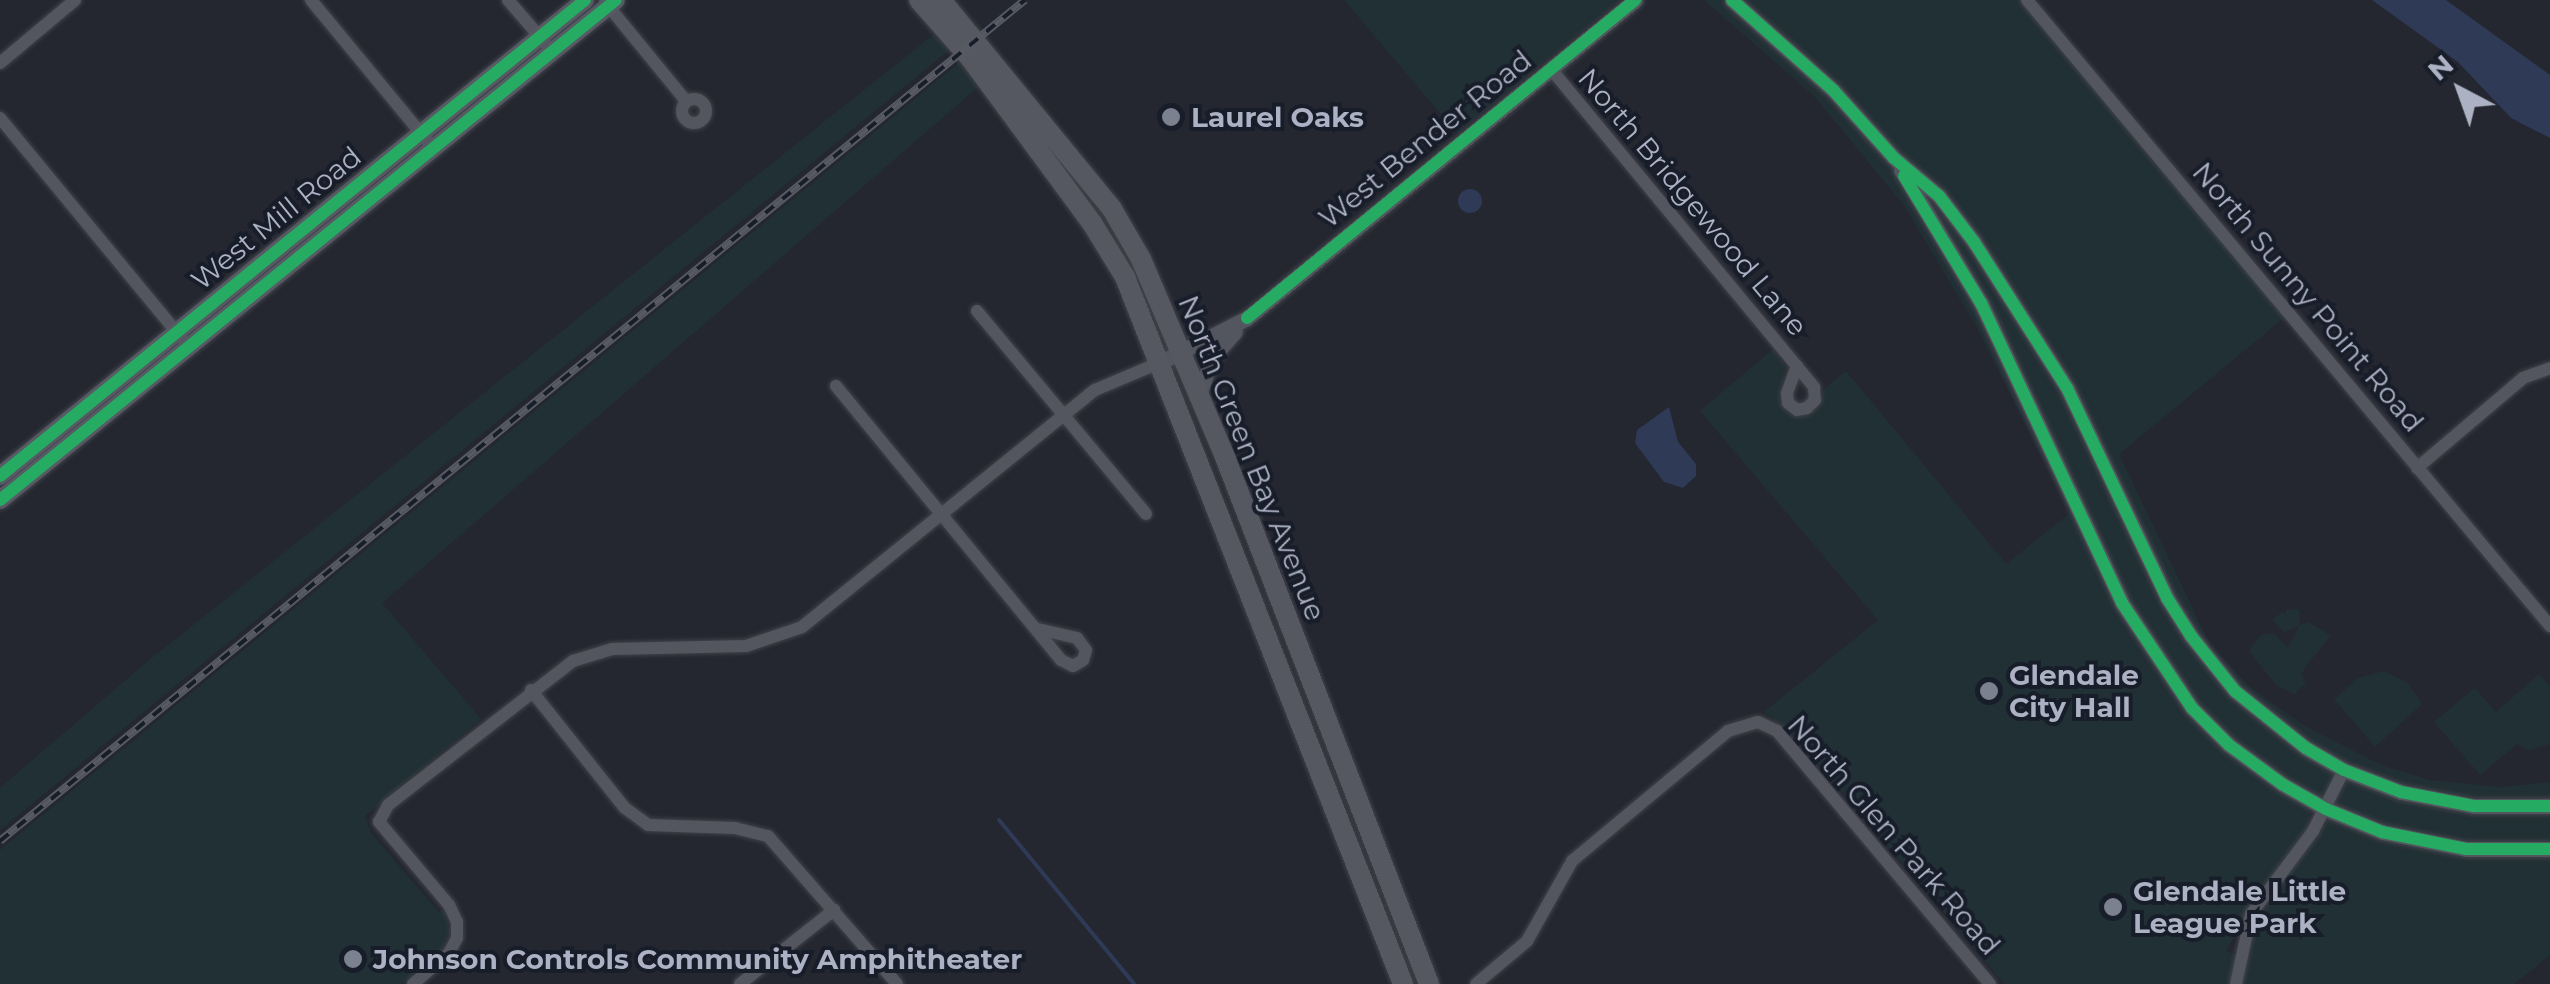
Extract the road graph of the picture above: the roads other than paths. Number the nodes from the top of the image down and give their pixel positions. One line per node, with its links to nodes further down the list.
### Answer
1 (75, 0): 12 (street)
2 (311, 0): 16 (street)
3 (508, 0): 11 (street)
4 (585, 0): 11 (main road, West Mill Road)
5 (919, 0): 22 (main road, North Green Bay Avenue)
6 (941, 0): 21 (main road, North Green Bay Avenue)
7 (1635, 0): 13 (street, West Bender Road)
8 (1732, 0): 17 (street)
9 (2027, 0): 28 (street, North Sunny Point Road)
10 (609, 2): 11 (main road, West Mill Road); 14 (street)
11 (546, 44): 16 (main road, West Mill Road)
12 (0, 63)
13 (1551, 69): 19 (street, West Bender Road); 23 (street, North Bridgewood Lane)
14 (686, 101)
15 (0, 118): 20 (street)
16 (427, 141): 20 (main road, West Mill Road)
17 (1894, 158): 36 (street); 38 (street)
18 (977, 311): 27 (street)
19 (1247, 318): 21 (street, West Bender Road); 26 (street)
20 (183, 339): 29 (main road, West Mill Road); 30 (main road, West Mill Road)
21 (1182, 352): 22 (street, West Bender Road); 26 (main road, North Green Bay Avenue)
22 (1159, 363): 27 (street, West Bender Road); 41 (main road, North Green Bay Avenue)
23 (1796, 366)
24 (2550, 368): 28 (street)
25 (836, 386): 31 (street)
26 (1200, 394): 40 (main road, North Green Bay Avenue)
27 (1064, 414): 31 (street, West Bender Road); 32 (street)
28 (2418, 468): 33 (street, North Sunny Point Road)
29 (0, 476)
30 (0, 500)
31 (944, 514): 34 (street); 35 (street, West Bender Road)
32 (1146, 514)
33 (2550, 626)
34 (1038, 629)
35 (532, 690): 42 (street); 45 (street, West Bender Road)
36 (2344, 770): 37 (street); 38 (street)
37 (2550, 806)
38 (2326, 809): 39 (street); 52 (street)
39 (2550, 849)
40 (1395, 892): 41 (main road); 43 (main road, North Green Bay Avenue)
41 (1370, 902): 44 (main road, North Green Bay Avenue)
42 (834, 910): 46 (street); 47 (street)
43 (1403, 914): 44 (main road); 49 (main road, North Green Bay Avenue)
44 (1379, 923): 48 (main road, North Green Bay Avenue)
45 (413, 984)
46 (740, 984)
47 (896, 984)
48 (1403, 984)
49 (1430, 984)
50 (1476, 984): 51 (street, North Glen Park Road)
51 (1990, 984)
52 (2236, 984)

